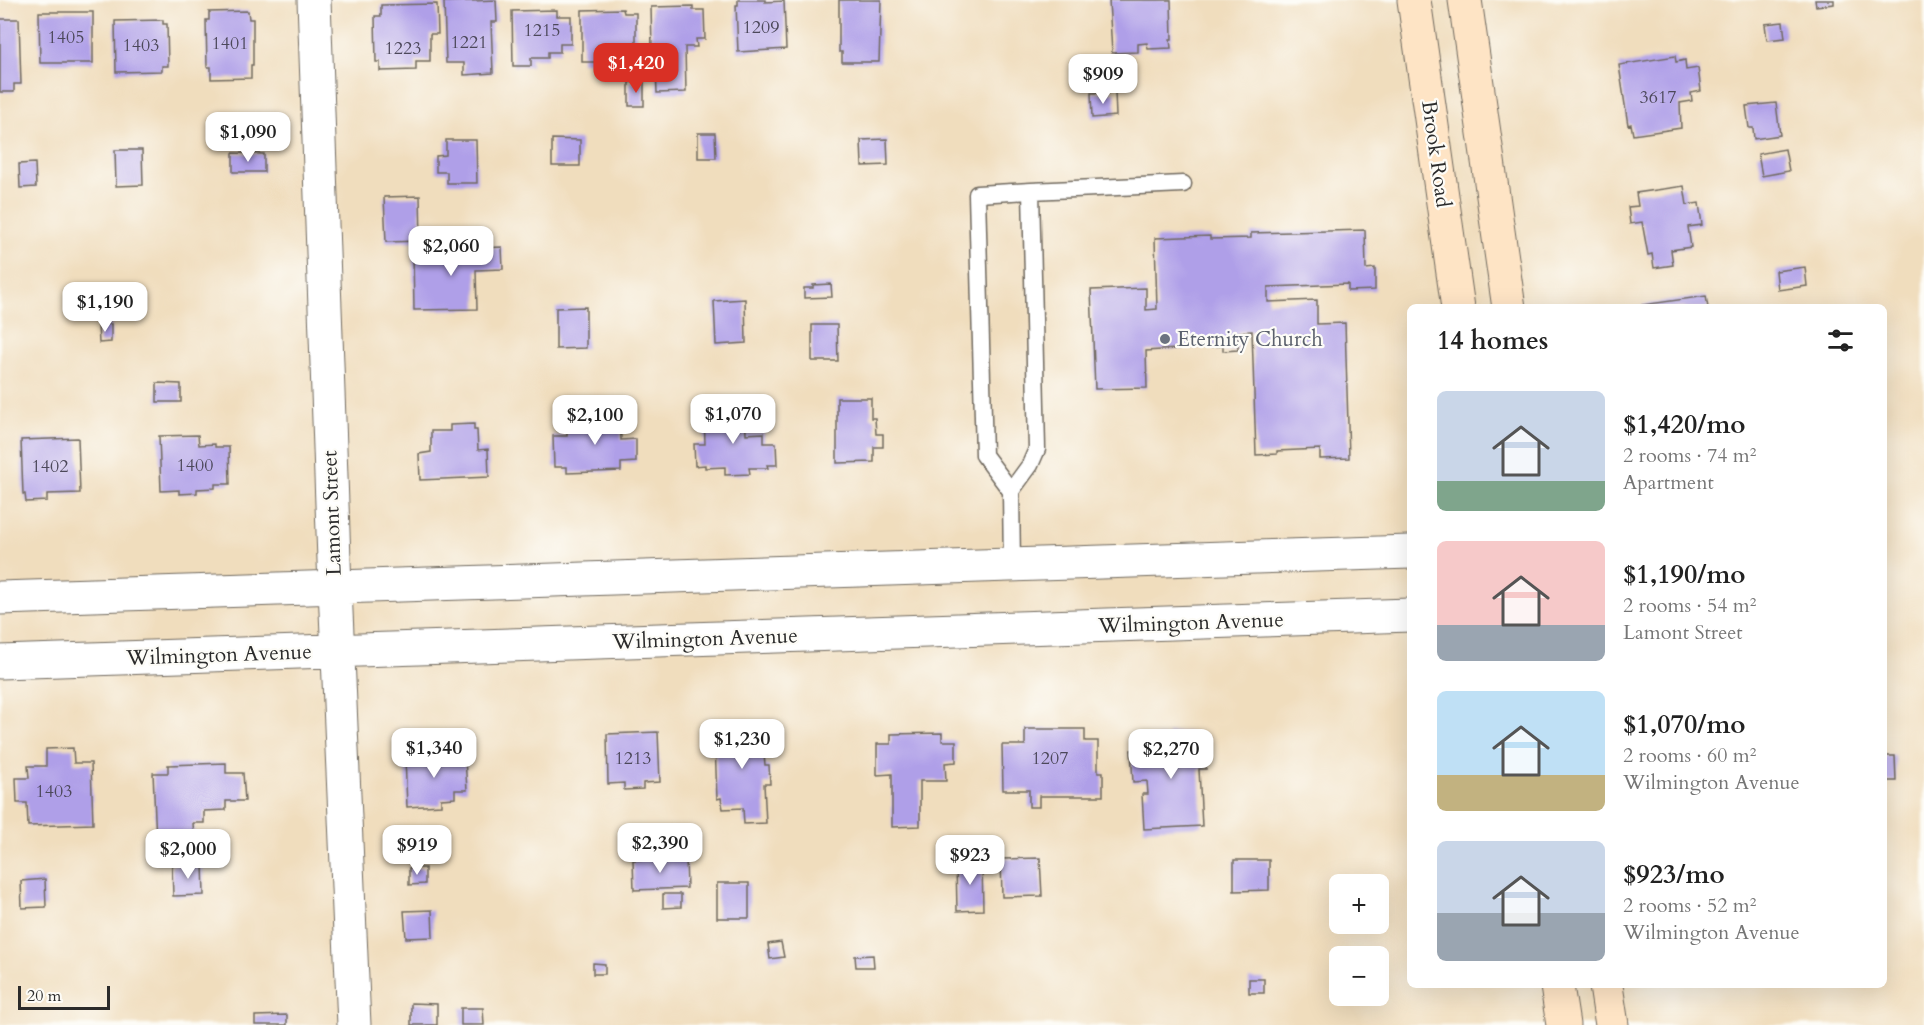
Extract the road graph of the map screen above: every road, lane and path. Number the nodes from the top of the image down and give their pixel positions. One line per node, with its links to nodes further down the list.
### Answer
1 (314, 0): 11 (street, Lamont Street)
2 (1414, 0): 6 (main road, Brook Road)
3 (1465, 0): 7 (main road)
4 (1183, 184): 5 (lane)
5 (1030, 191): 8 (lane); 8 (lane)
6 (1457, 304)
7 (1508, 304)
8 (1011, 491): 10 (lane)
9 (1407, 552): 10 (street)
10 (1012, 566): 11 (street)
11 (334, 588): 12 (street); 14 (street, Lamont Street)
12 (0, 598)
13 (1407, 615): 14 (street, Wilmington Avenue)
14 (338, 652): 15 (street, Wilmington Avenue); 18 (street, Lamont Street)
15 (0, 662)
16 (1557, 988): 19 (main road)
17 (1606, 988): 20 (main road)
18 (354, 1025)
19 (1563, 1025)
20 (1612, 1025)

